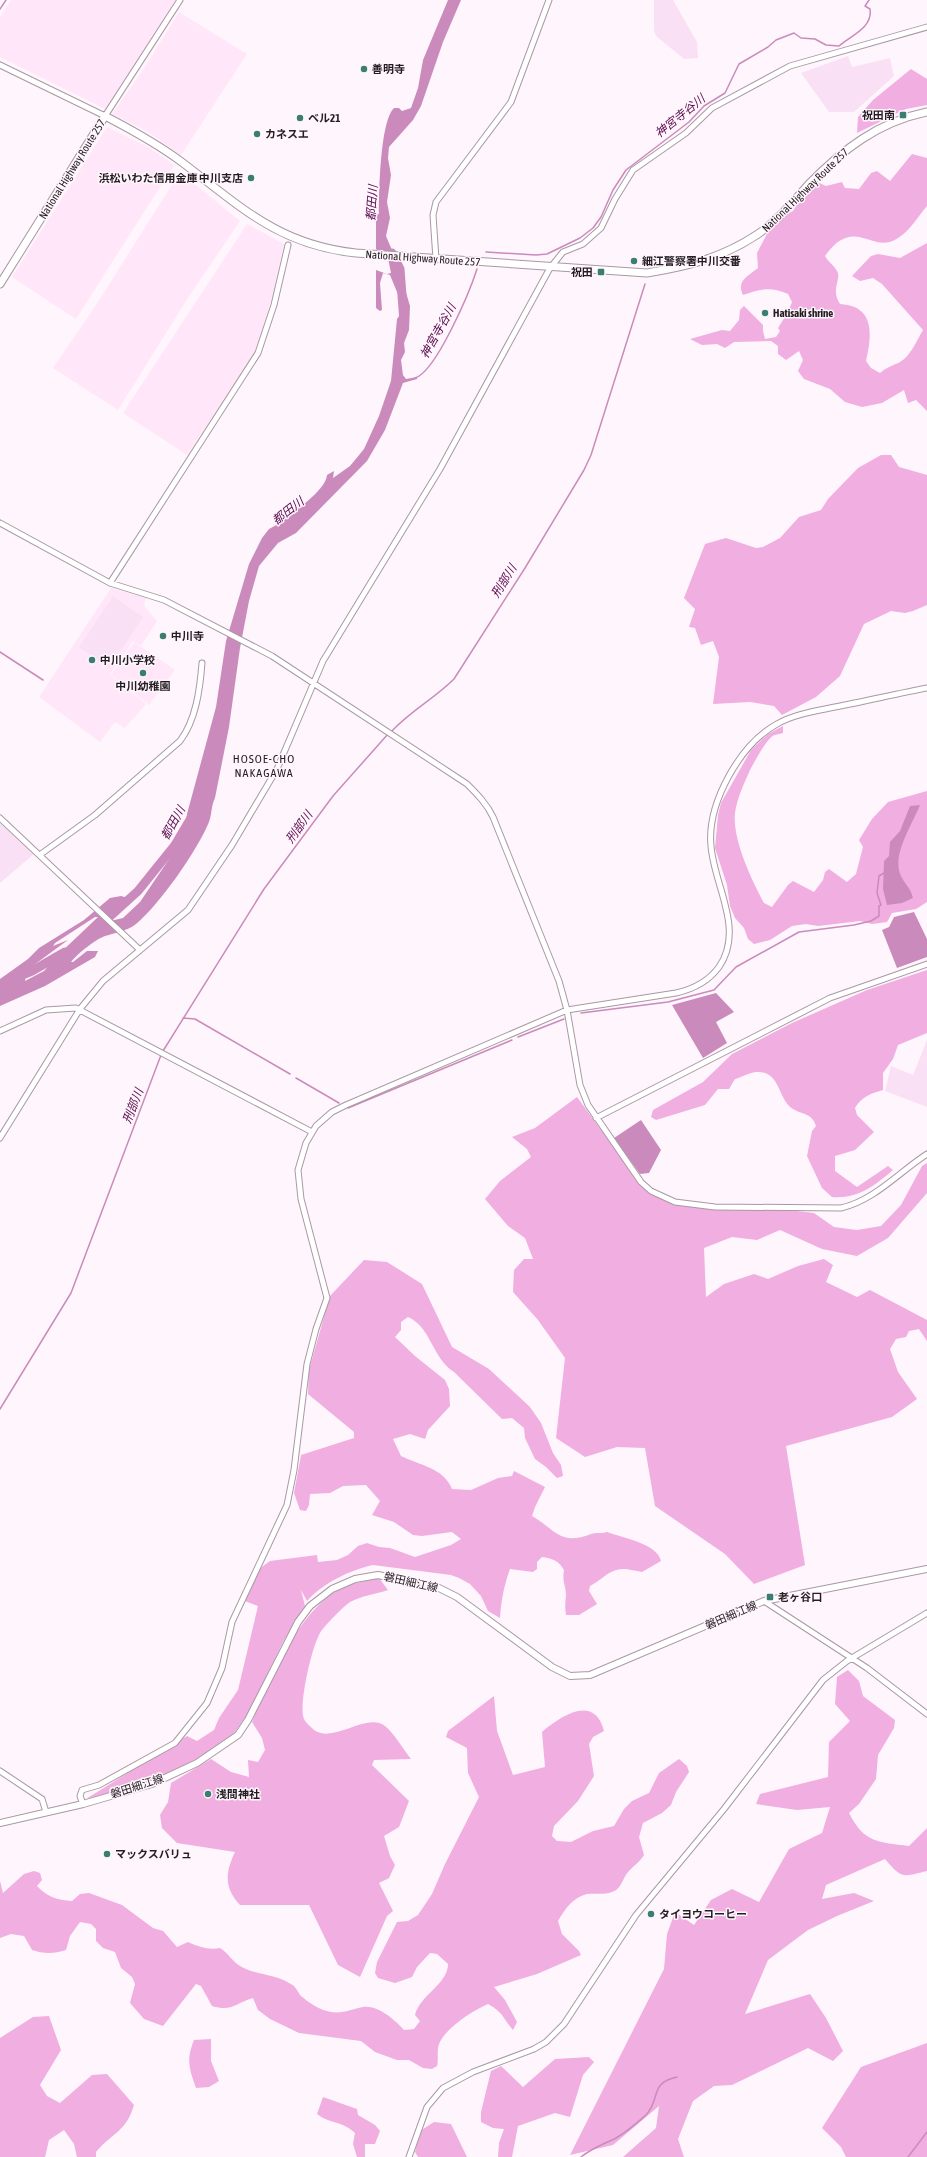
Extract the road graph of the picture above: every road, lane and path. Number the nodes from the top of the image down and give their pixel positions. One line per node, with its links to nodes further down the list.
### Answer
1 (180, 0): 6 (street)
2 (549, 0): 8 (street)
3 (927, 27): 9 (street)
4 (0, 65): 6 (street)
5 (927, 112): 9 (highway, National Highway Route 257)
6 (105, 116): 8 (highway, National Highway Route 257); 10 (highway, National Highway Route 257)
7 (288, 245): 12 (street)
8 (436, 259): 9 (highway, National Highway Route 257)
9 (550, 268): 14 (street)
10 (0, 284)
11 (0, 523): 12 (street)
12 (110, 583): 14 (street)
13 (202, 663): 17 (street)
14 (313, 684): 18 (street); 21 (street)
15 (927, 688): 21 (street)
16 (0, 818): 17 (street)
17 (41, 854): 18 (street)
18 (140, 950): 20 (street)
19 (927, 964): 23 (street)
20 (80, 1009): 22 (street); 24 (street); 25 (street)
21 (567, 1010): 23 (street); 24 (street)
22 (0, 1031)
23 (596, 1118): 26 (street)
24 (312, 1132): 33 (street)
25 (0, 1138)
26 (927, 1154)
27 (927, 1569): 28 (main road, 磐田細江線)
28 (764, 1601): 30 (street); 33 (main road, 磐田細江線)
29 (927, 1612): 30 (street)
30 (853, 1658): 31 (street); 36 (street)
31 (927, 1714)
32 (0, 1771): 34 (street)
33 (83, 1804): 34 (main road, 磐田細江線)
34 (46, 1812): 35 (main road, 磐田細江線)
35 (0, 1823)
36 (409, 2157)

